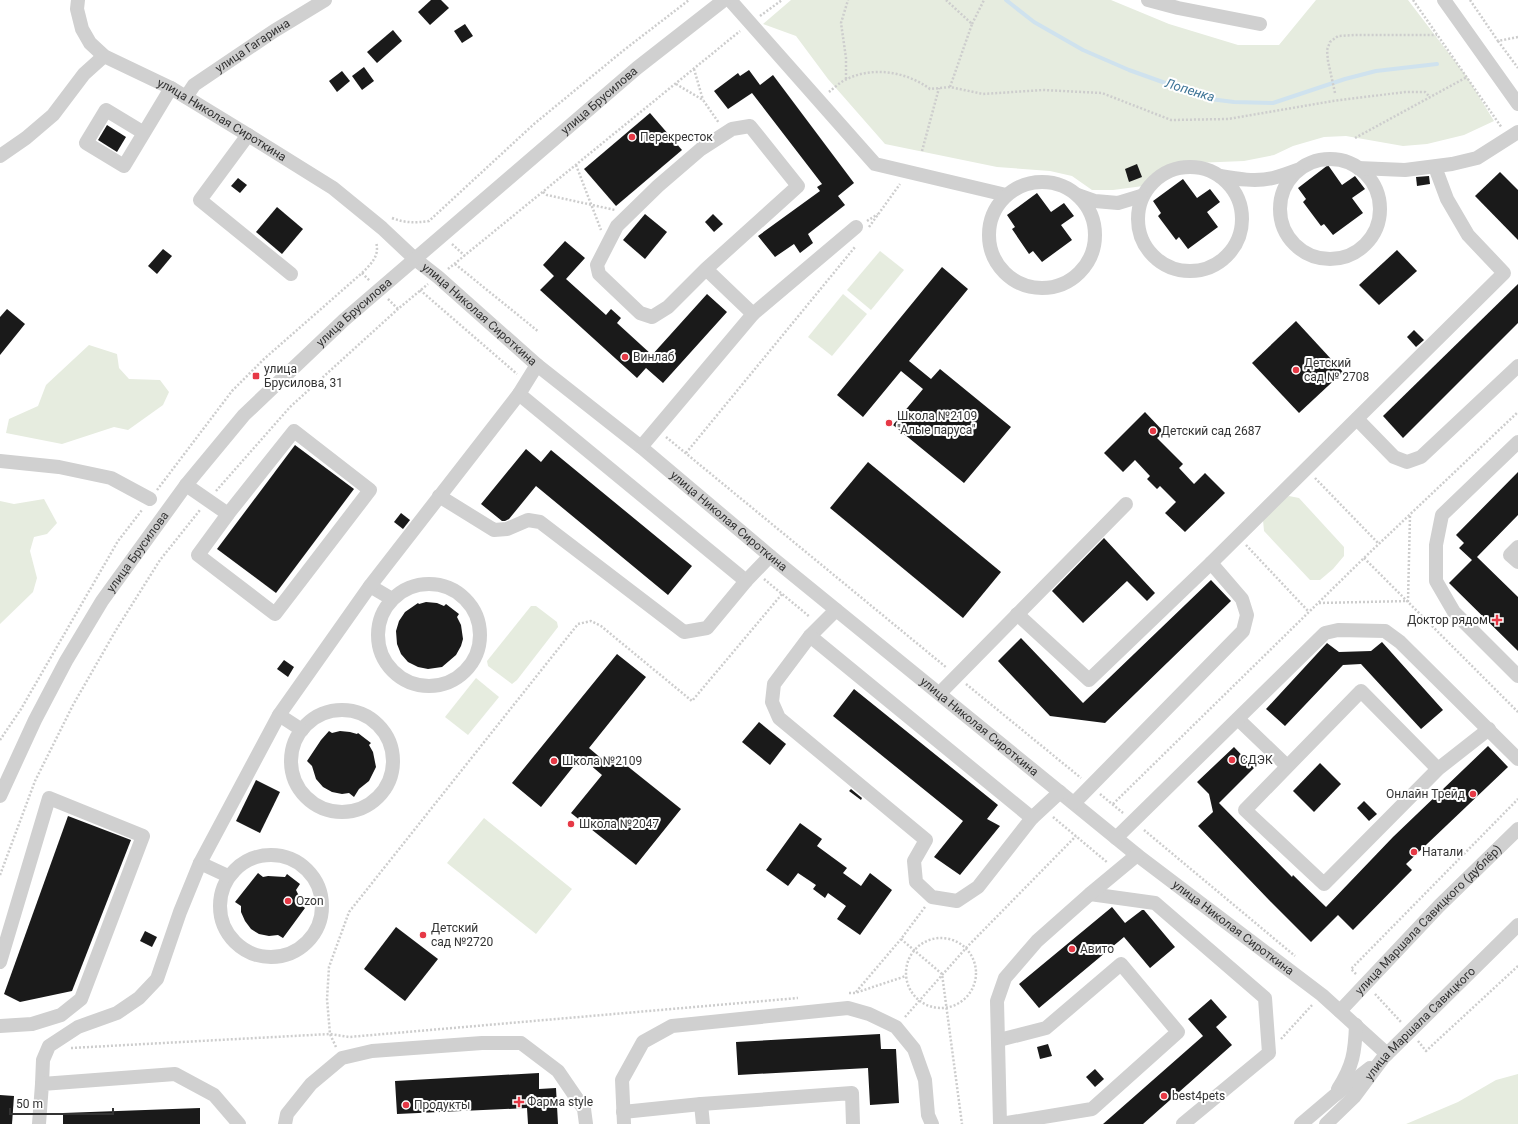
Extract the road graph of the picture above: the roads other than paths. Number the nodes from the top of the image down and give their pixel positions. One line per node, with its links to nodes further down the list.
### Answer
1 (78, 0): 8 (street, улица Николая Сироткина)
2 (325, 0): 10 (street, улица Гагарина)
3 (724, 0): 24 (street, улица Брусилова)
4 (730, 0): 20 (street)
5 (1148, 0): 7 (street)
6 (1444, 0): 11 (street)
7 (1260, 24)
8 (104, 56): 9 (street, улица Николая Сироткина); 15 (street)
9 (171, 88): 10 (street, улица Николая Сироткина); 12 (street)
10 (186, 97): 13 (street, улица Николая Сироткина)
11 (1518, 104)
12 (144, 133)
13 (248, 134): 24 (street, улица Николая Сироткина); 26 (street)
14 (1513, 135): 16 (street)
15 (0, 156)
16 (1435, 167): 17 (street); 31 (street)
17 (1358, 168): 18 (street); 18 (street)
18 (1299, 169): 19 (street)
19 (1220, 176): 22 (street); 22 (street)
20 (1006, 195): 21 (street); 21 (street)
21 (1078, 195): 22 (street)
22 (1141, 196)
23 (862, 228): 27 (street)
24 (415, 259): 28 (street, улица Николая Сироткина); 35 (street, улица Брусилова)
25 (706, 269): 25 (street); 27 (street)
26 (291, 274)
27 (753, 314): 33 (street)
28 (537, 365): 30 (street); 33 (street, улица Николая Сироткина)
29 (1518, 366): 31 (street)
30 (519, 394): 36 (street); 44 (street)
31 (1357, 419): 43 (street)
32 (1518, 442): 50 (street)
33 (641, 447): 41 (street, улица Николая Сироткина)
34 (0, 461): 37 (street)
35 (186, 485): 39 (street); 60 (street, улица Брусилова)
36 (439, 496): 44 (street); 45 (street)
37 (150, 499)
38 (1126, 504): 48 (street)
39 (228, 514): 39 (street)
40 (1518, 547): 42 (street)
41 (770, 556): 44 (street); 47 (street, улица Николая Сироткина)
42 (1518, 562)
43 (1211, 563): 48 (street); 61 (street)
44 (751, 576)
45 (370, 586): 46 (street); 52 (street)
46 (392, 598): 46 (street)
47 (836, 610): 49 (street); 51 (street, улица Николая Сироткина)
48 (1017, 614): 51 (street)
49 (810, 636): 62 (street); 62 (street)
50 (1518, 676)
51 (940, 693): 59 (street, улица Николая Сироткина)
52 (279, 715): 55 (street); 66 (street)
53 (1238, 719): 54 (street); 57 (street); 64 (street)
54 (1488, 729): 56 (street); 58 (street)
55 (302, 730): 55 (street)
56 (1518, 759)
57 (1287, 766): 58 (street); 58 (street)
58 (1438, 769)
59 (1060, 792): 61 (street, улица Николая Сироткина); 62 (street)
60 (0, 796)
61 (1074, 803): 64 (street, улица Николая Сироткина)
62 (1032, 818)
63 (1518, 830): 71 (street, улица Маршала Савицкого (дублёр))
64 (1116, 838): 65 (street, улица Николая Сироткина)
65 (1137, 855): 68 (street); 71 (street, улица Николая Сироткина)
66 (200, 864): 67 (street); 76 (street)
67 (228, 876): 67 (street)
68 (1090, 894): 74 (street); 88 (street)
69 (1518, 925): 75 (street, улица Маршала Савицкого)
70 (0, 962): 73 (street)
71 (1340, 1011): 72 (street, улица Николая Сироткина)
72 (1356, 1025): 75 (street, улица Николая Сироткина); 77 (street)
73 (0, 1026)
74 (999, 1040): 87 (street); 87 (street)
75 (1385, 1056): 77 (street); 90 (street, улица Маршала Савицкого)
76 (42, 1084): 80 (street); 81 (street)
77 (1334, 1096): 89 (street)
78 (702, 1104): 79 (street); 84 (street); 85 (street)
79 (624, 1118): 86 (street)
80 (39, 1124)
81 (239, 1124)
82 (285, 1124): 83 (street)
83 (586, 1124)
84 (703, 1124)
85 (853, 1124)
86 (932, 1124)
87 (1000, 1124)
88 (1183, 1124)
89 (1301, 1124)
90 (1326, 1124)

